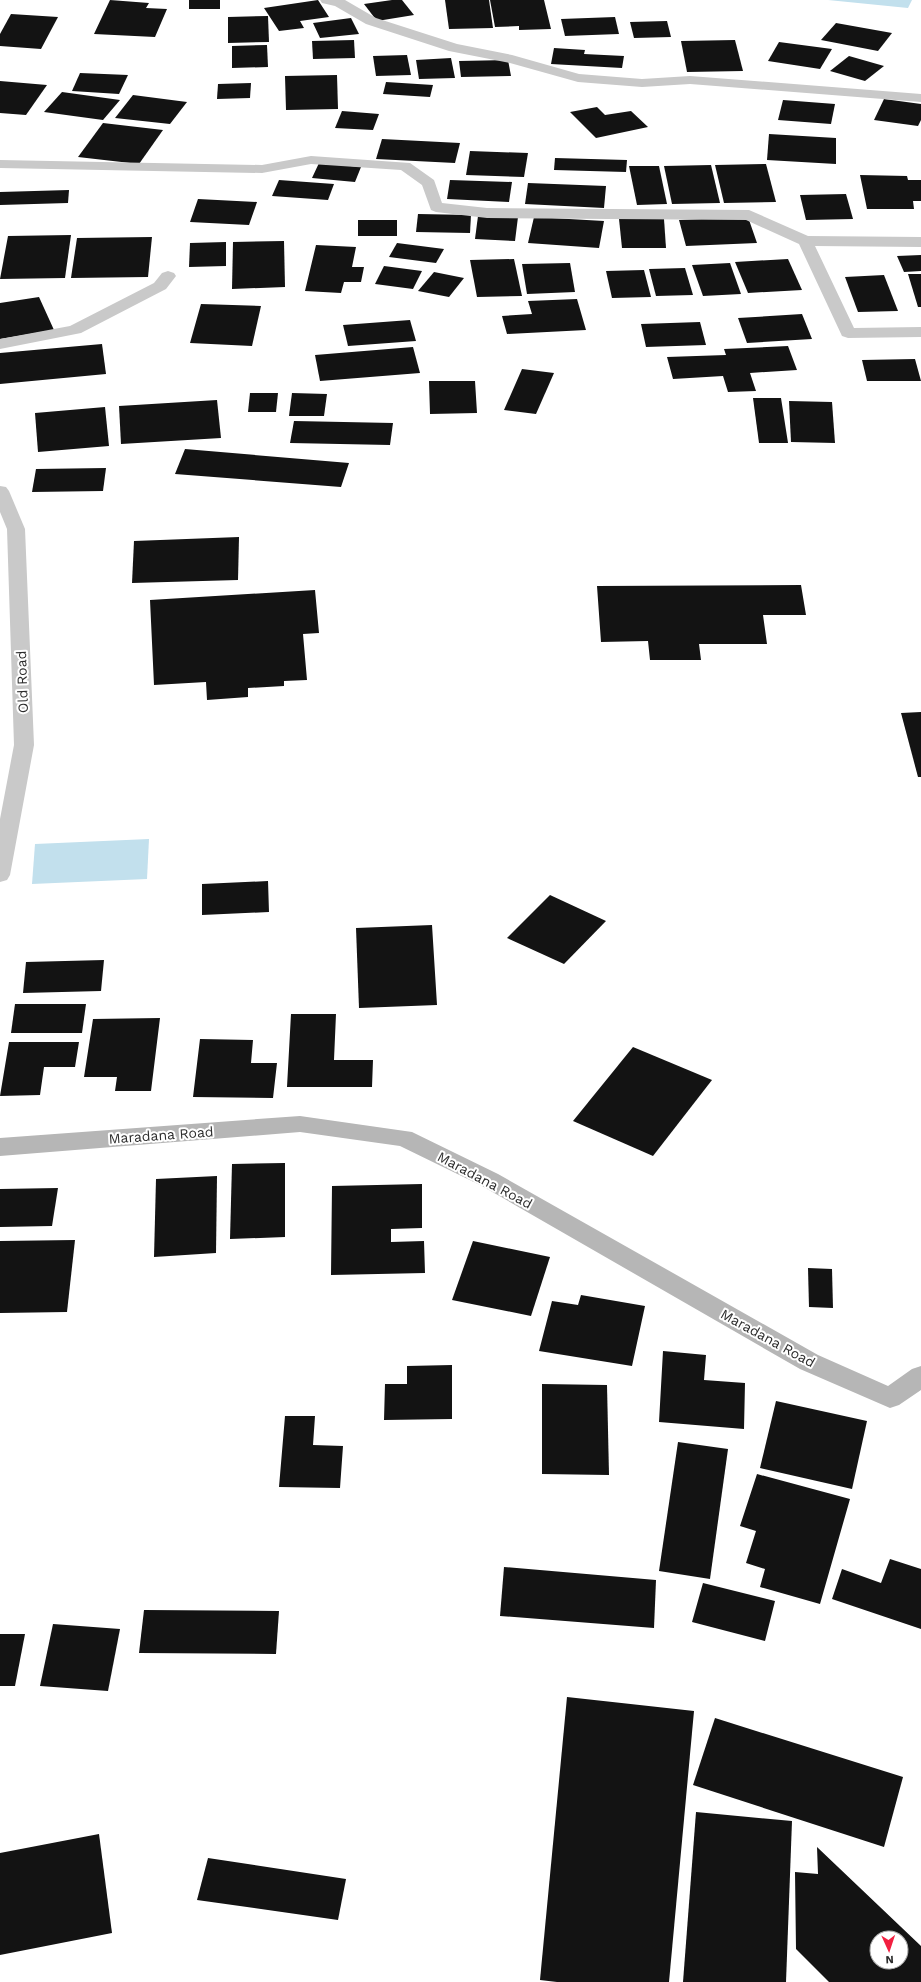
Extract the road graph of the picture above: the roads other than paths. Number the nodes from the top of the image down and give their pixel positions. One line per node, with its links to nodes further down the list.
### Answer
1 (327, 0): 2 (street)
2 (921, 98)
3 (0, 164): 4 (street)
4 (804, 241): 5 (street); 7 (street)
5 (921, 242)
6 (168, 276): 8 (street)
7 (921, 332)
8 (0, 344)
9 (0, 491): 10 (street, Old Road)
10 (0, 875)
11 (0, 1148): 12 (street, Maradana Road)
12 (921, 1376)

